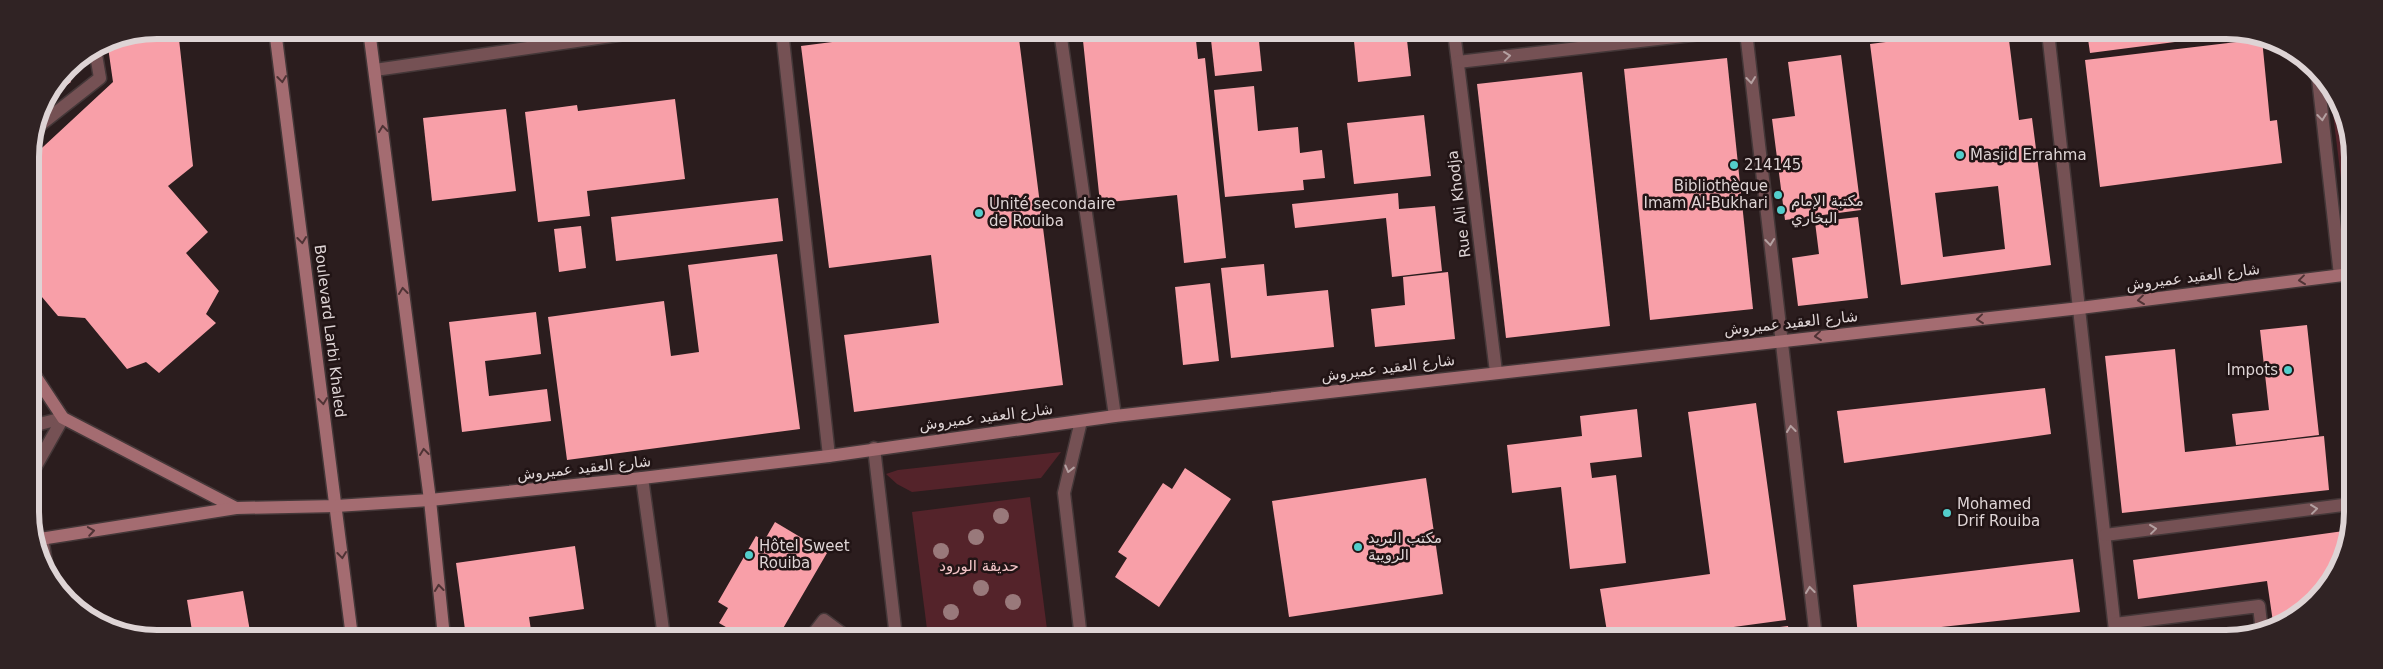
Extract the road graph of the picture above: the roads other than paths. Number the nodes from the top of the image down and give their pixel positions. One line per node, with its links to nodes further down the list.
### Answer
1 (277, 39): 33 (main road, Boulevard Larbi Khaled, one-way to 33)
2 (370, 39): 14 (main road)
3 (548, 39): 11 (street)
4 (586, 39): 11 (street)
5 (783, 39): 28 (street)
6 (1061, 39): 23 (street)
7 (1455, 39): 13 (street, Rue Ali Khodja)
8 (1657, 39): 13 (street, one-way to 8)
9 (1747, 39): 20 (street, one-way to 20)
10 (2049, 39): 19 (street)
11 (549, 44): 14 (street)
12 (96, 56): 16 (street)
13 (1458, 62): 21 (street, Rue Ali Khodja)
14 (375, 70): 31 (main road, one-way to 14)
15 (2319, 84): 17 (street, one-way to 17)
16 (45, 121)
17 (2344, 267)
18 (2344, 274): 19 (main road, شارع العقيد عميروش, one-way to 19)
19 (2080, 308): 20 (main road, شارع العقيد عميروش, one-way to 20); 35 (street)
20 (1781, 340): 21 (main road, شارع العقيد عميروش); 46 (street, one-way to 20)
21 (1496, 372): 23 (main road, شارع العقيد عميروش)
22 (39, 382): 24 (main road)
23 (1115, 416): 25 (main road, شارع العقيد عميروش)
24 (63, 418): 26 (street); 29 (street); 34 (main road)
25 (1081, 421): 27 (main road, شارع العقيد عميروش); 45 (street, one-way to 45)
26 (39, 424)
27 (874, 448): 28 (main road, شارع العقيد عميروش); 44 (street)
28 (829, 456): 30 (main road, شارع العقيد عميروش)
29 (39, 460)
30 (642, 478): 31 (main road, شارع العقيد عميروش); 41 (street)
31 (430, 500): 33 (main road, شارع العقيد عميروش); 40 (main road, one-way to 31)
32 (2344, 505): 35 (street, one-way to 32)
33 (336, 506): 34 (main road, شارع العقيد عميروش); 39 (main road, Boulevard Larbi Khaled, one-way to 39)
34 (236, 508): 36 (main road, شارع العقيد عميروش, one-way to 34)
35 (2104, 534): 37 (street)
36 (42, 538)
37 (2115, 624): 38 (street); 47 (street)
38 (2261, 625)
39 (351, 630)
40 (443, 630)
41 (663, 630)
42 (816, 630): 43 (street)
43 (838, 630)
44 (895, 630)
45 (1080, 630)
46 (1815, 630)
47 (2115, 630)

